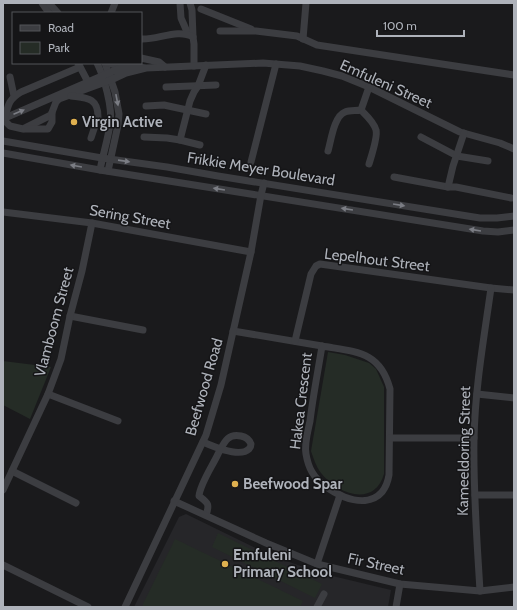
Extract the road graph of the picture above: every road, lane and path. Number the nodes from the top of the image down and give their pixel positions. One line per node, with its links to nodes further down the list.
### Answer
1 (42, 3): 7 (street)
2 (49, 3): 8 (street)
3 (180, 3): 11 (street)
4 (190, 3): 11 (street)
5 (306, 3): 13 (street)
6 (201, 9): 10 (street)
7 (48, 12)
8 (57, 12)
9 (220, 30): 10 (street)
10 (256, 31): 13 (street)
11 (191, 36): 12 (street); 22 (street)
12 (142, 39)
13 (303, 39): 25 (street)
14 (142, 58): 23 (street)
15 (98, 64): 27 (street)
16 (106, 64): 27 (street)
17 (110, 64): 21 (street)
18 (276, 64): 20 (street, Emfuleni Street); 32 (street, Emfuleni Street); 56 (street)
19 (79, 65): 28 (street); 34 (street)
20 (206, 65): 22 (street, Emfuleni Street); 30 (street)
21 (126, 66): 24 (street, Emfuleni Street); 27 (street, Emfuleni Street)
22 (194, 66): 23 (street, Emfuleni Street)
23 (165, 67): 24 (street, Emfuleni Street)
24 (146, 68): 27 (street, Emfuleni Street)
25 (514, 75)
26 (10, 77): 34 (street)
27 (106, 78): 28 (street); 33 (street); 53 (street); 54 (street, one-way to 54)
28 (88, 82): 40 (street, one-way to 28)
29 (216, 85): 30 (street)
30 (198, 86): 31 (street); 36 (street)
31 (166, 87)
32 (369, 87): 37 (street); 42 (street, Emfuleni Street)
33 (69, 95): 38 (street); 44 (street)
34 (14, 96): 40 (street)
35 (146, 106): 36 (street)
36 (188, 110): 39 (street); 46 (street)
37 (361, 110): 50 (street); 57 (street)
38 (52, 113): 41 (street); 41 (street)
39 (206, 114)
40 (5, 118): 41 (street)
41 (23, 129)
42 (464, 133): 49 (street, Emfuleni Street); 52 (street)
43 (421, 137): 52 (street)
44 (91, 138)
45 (144, 138): 46 (street)
46 (180, 140): 48 (street)
47 (3, 141): 53 (street, Frikkie Meyer Boulevard)
48 (200, 145)
49 (514, 149)
50 (328, 151)
51 (4, 152): 58 (street, Frikkie Meyer Boulevard, one-way to 51)
52 (457, 156): 55 (street); 62 (street)
53 (102, 158): 54 (street, Frikkie Meyer Boulevard); 58 (street)
54 (110, 159): 59 (street); 61 (street, Frikkie Meyer Boulevard, one-way to 61)
55 (488, 161)
56 (251, 162)
57 (368, 164)
58 (100, 170): 59 (street, Frikkie Meyer Boulevard)
59 (108, 171): 63 (street, Frikkie Meyer Boulevard, one-way to 59)
60 (394, 177): 62 (street)
61 (264, 184): 63 (street, Beefwood Road); 66 (street, Frikkie Meyer Boulevard, one-way to 66)
62 (448, 187): 64 (street)
63 (261, 195): 68 (street, Frikkie Meyer Boulevard, one-way to 63); 69 (street, Beefwood Road)
64 (511, 198)
65 (3, 212): 67 (street, Sering Street)
66 (514, 216)
67 (92, 223): 69 (street, Sering Street); 72 (street, Vlamboom Street)
68 (514, 230)
69 (251, 252): 74 (street, Beefwood Road)
70 (491, 288): 71 (street, Lepelhout Street); 75 (street, Lepelhout Street); 78 (street, Kameeldoring Street)
71 (514, 290)
72 (70, 316): 73 (street); 77 (street, Vlamboom Street)
73 (143, 330)
74 (233, 331): 75 (street, Hakea Crescent); 83 (street, Beefwood Road)
75 (295, 341): 76 (street, Hakea Crescent)
76 (322, 346): 81 (street, Hakea Crescent); 86 (street, Hakea Crescent)
77 (48, 394): 80 (street); 84 (street, Vlamboom Street)
78 (477, 394): 79 (street); 82 (street, Kameeldoring Street)
79 (514, 398)
80 (118, 421)
81 (390, 438): 82 (street); 86 (street, Hakea Crescent)
82 (474, 438): 87 (street, Kameeldoring Street)
83 (203, 442): 89 (street, Beefwood Road); 91 (street)
84 (12, 471): 85 (street, Vlamboom Street); 90 (street)
85 (3, 490)
86 (340, 495): 92 (street)
87 (474, 495): 88 (street); 96 (street, Kameeldoring Street)
88 (514, 495)
89 (174, 501): 91 (street, Fir Street); 99 (street, Beefwood Road)
90 (76, 503)
91 (206, 515): 92 (street, Fir Street)
92 (317, 564): 94 (street, Fir Street)
93 (3, 566): 98 (street)
94 (400, 584): 96 (street, Fir Street); 101 (street)
95 (514, 587): 96 (street, Fir Street)
96 (480, 591)
97 (324, 594): 100 (street)
98 (88, 607)
99 (125, 607)
100 (317, 607)
101 (396, 607)

